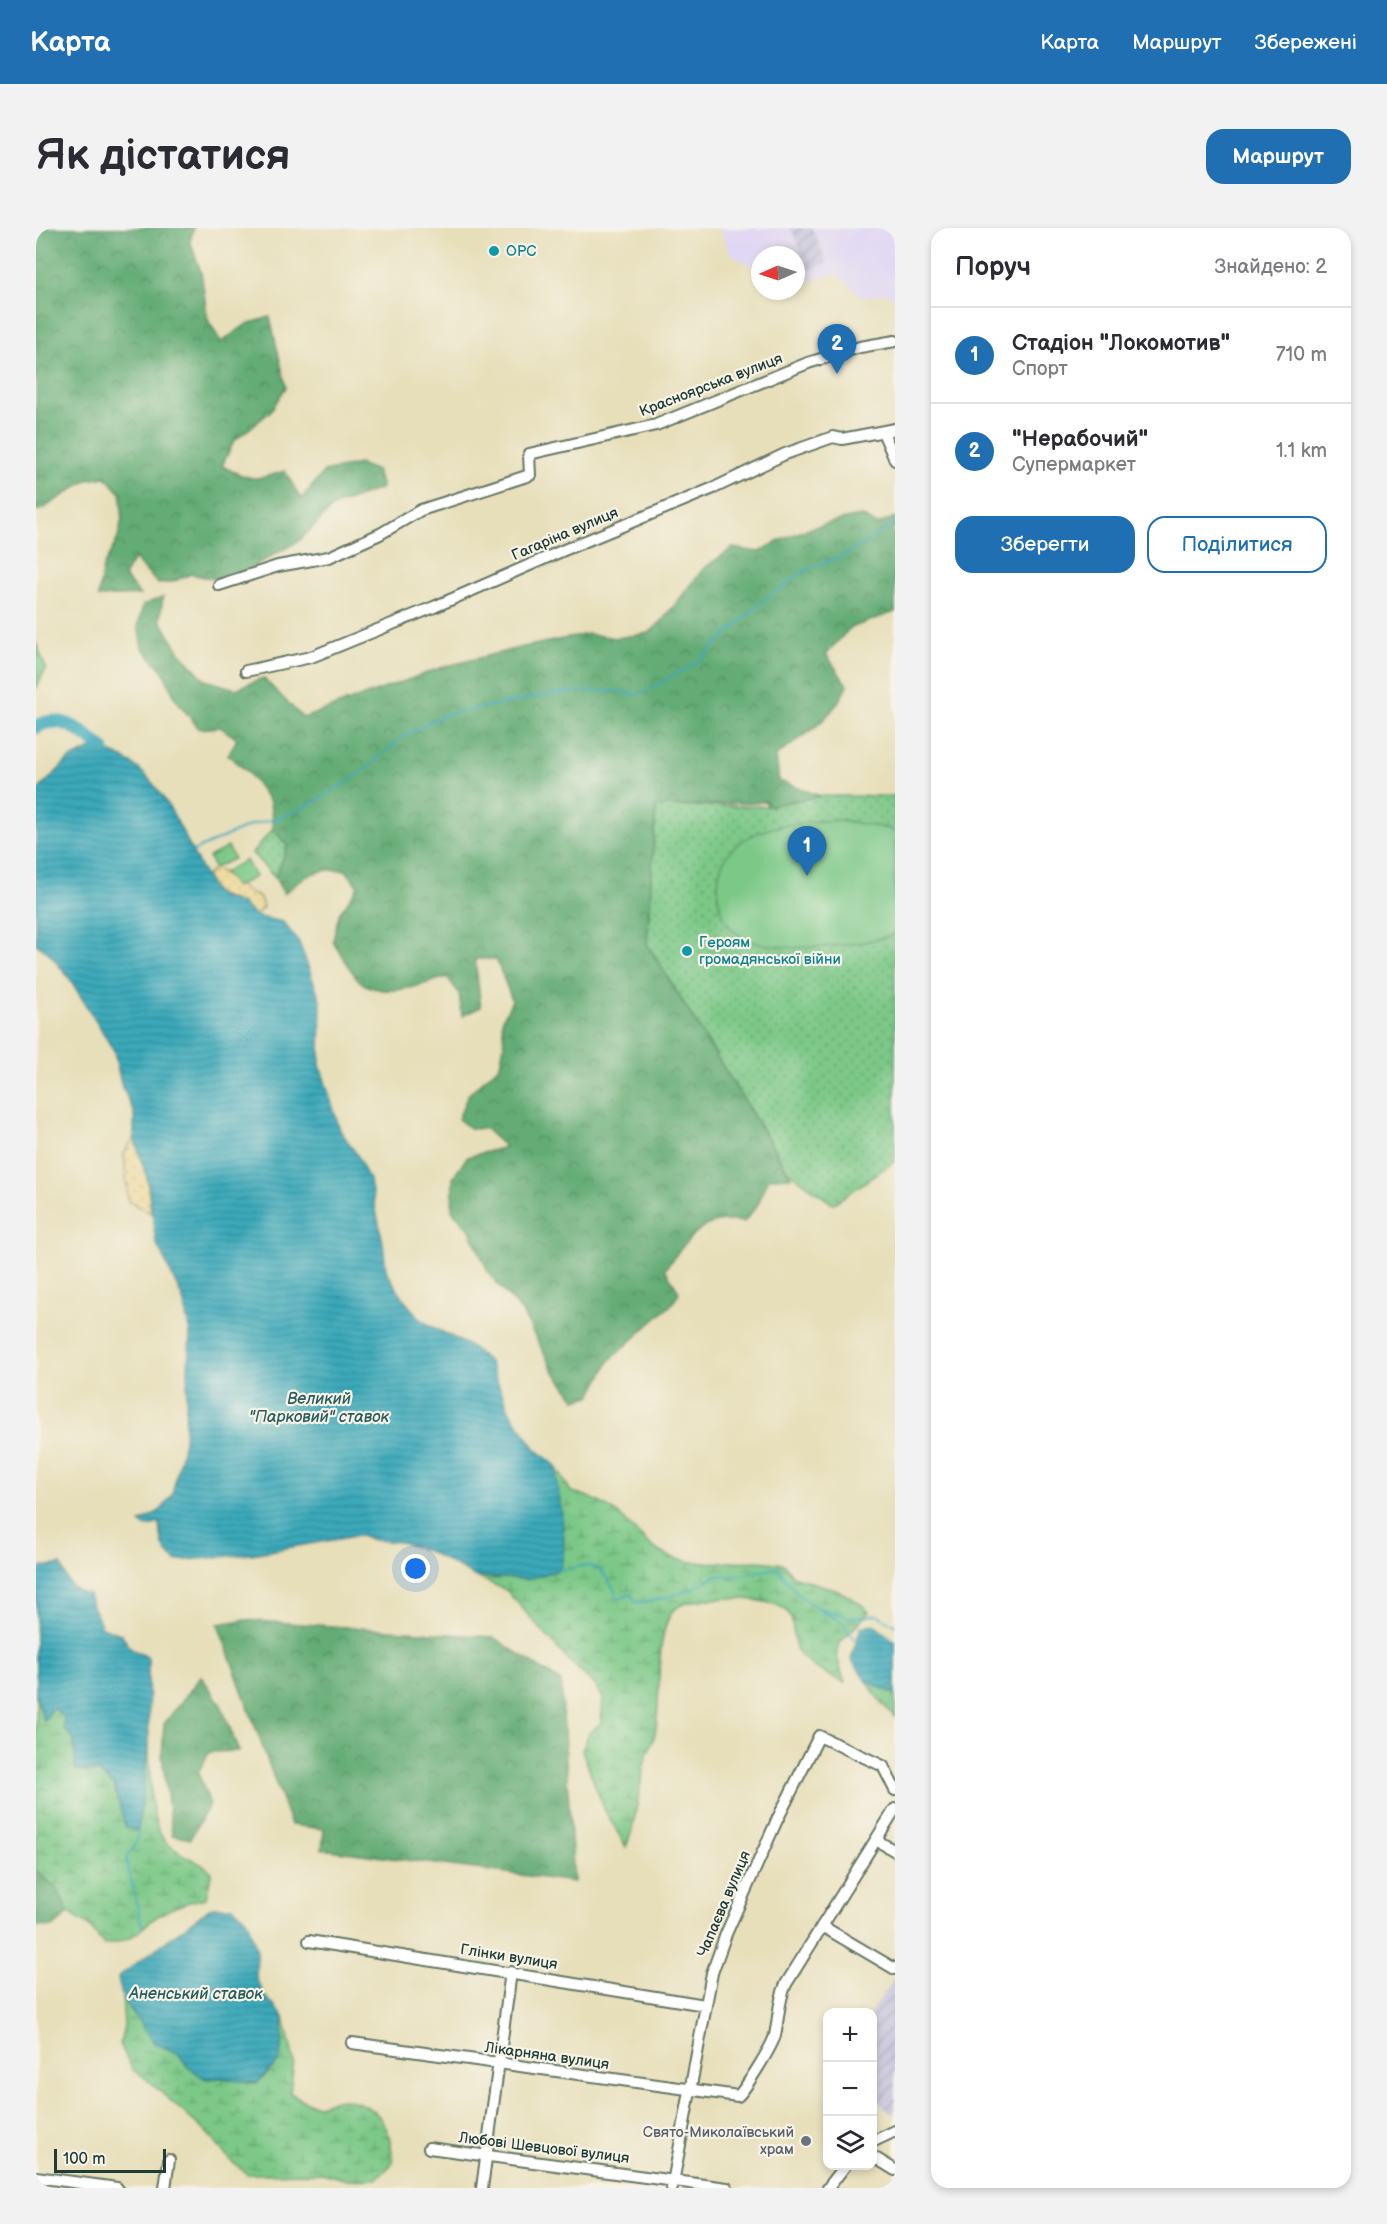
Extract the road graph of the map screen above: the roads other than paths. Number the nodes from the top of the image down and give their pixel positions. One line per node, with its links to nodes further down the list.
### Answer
1 (895, 341): 5 (street, Красноярська вулиця)
2 (895, 429): 3 (street, Гагаріна вулиця)
3 (883, 432): 4 (street); 6 (street, Гагаріна вулиця)
4 (895, 460)
5 (219, 585)
6 (246, 672)
7 (895, 1790): 15 (street, Чапаєва вулиця)
8 (895, 1809): 9 (street)
9 (876, 1840): 10 (street); 11 (street)
10 (895, 1851)
11 (822, 1926): 13 (street); 18 (street, Лікарняна вулиця)
12 (309, 1941): 14 (street, Глінки вулиця)
13 (895, 1969)
14 (511, 1972): 15 (street, Глінки вулиця); 17 (street)
15 (705, 2005): 18 (street, Чапаєва вулиця)
16 (352, 2043): 17 (street, Лікарняна вулиця)
17 (497, 2065): 18 (street, Лікарняна вулиця); 22 (street)
18 (690, 2090): 28 (street, Чапаєва вулиця)
19 (895, 2131): 20 (street)
20 (877, 2140)
21 (429, 2148): 22 (street, Любові Шевцової вулиця)
22 (486, 2155): 28 (street, Любові Шевцової вулиця); 31 (street)
23 (877, 2159): 26 (street)
24 (169, 2160): 30 (street)
25 (842, 2170): 33 (street)
26 (895, 2170)
27 (36, 2177): 29 (street)
28 (673, 2184): 32 (street, Любові Шевцової вулиця)
29 (117, 2188)
30 (165, 2188)
31 (482, 2188)
32 (727, 2188)
33 (828, 2188)

